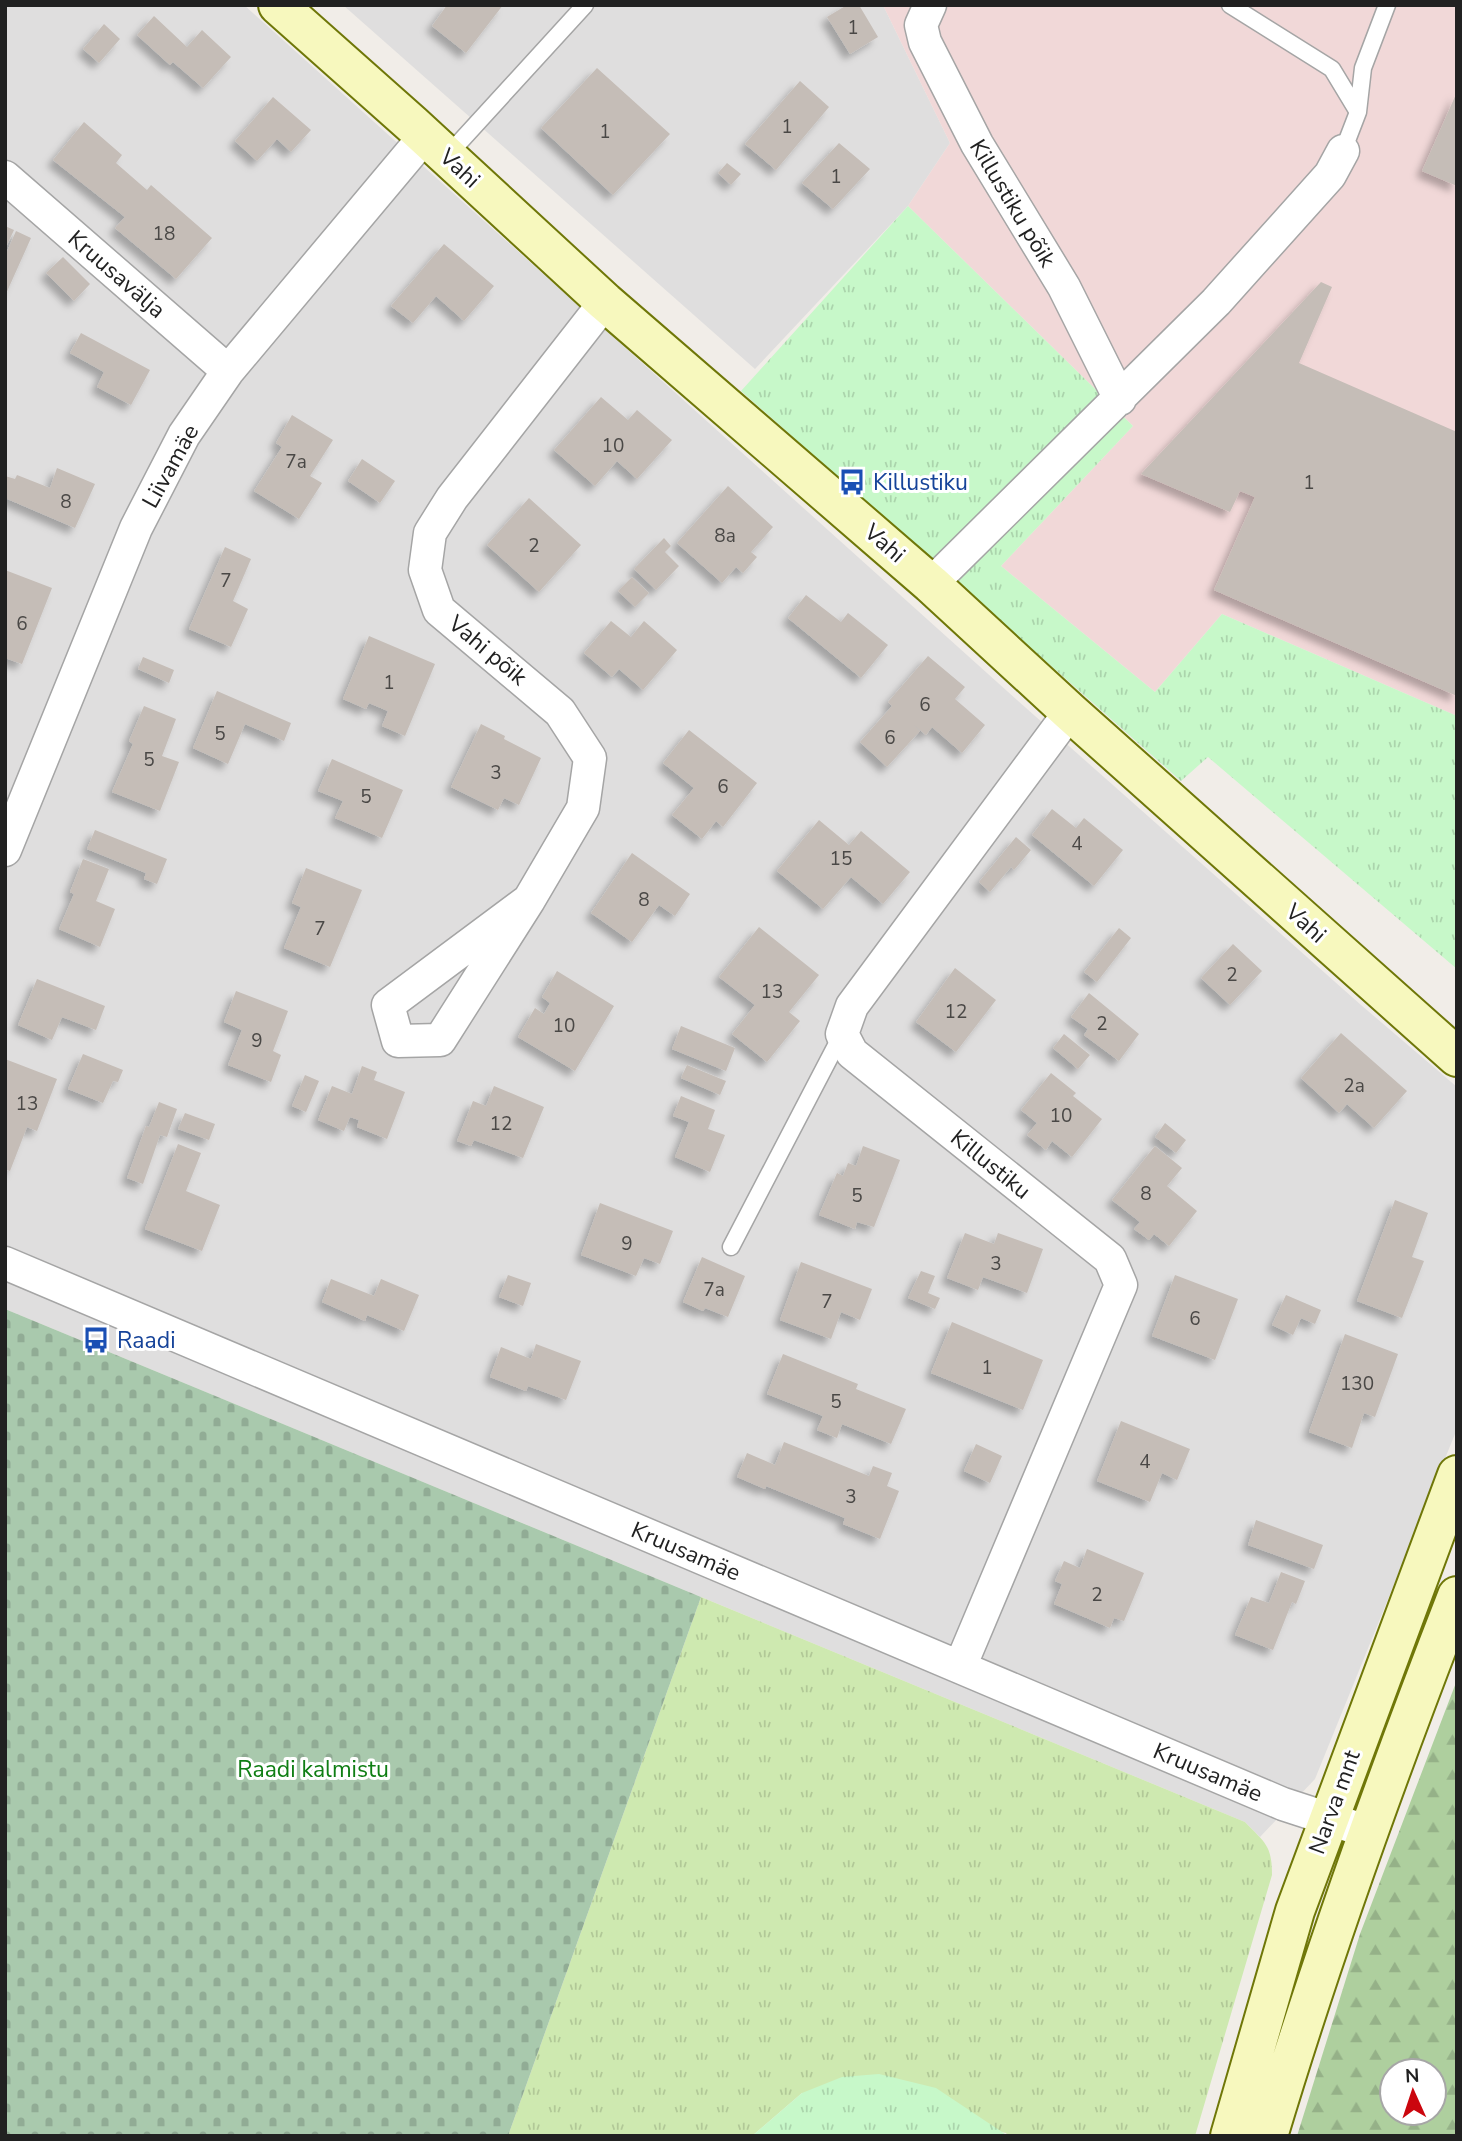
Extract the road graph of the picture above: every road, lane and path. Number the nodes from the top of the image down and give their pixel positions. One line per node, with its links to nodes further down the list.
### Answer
1 (278, 5): 7 (street, Vahi)
2 (585, 5): 7 (lane)
3 (930, 5): 12 (street, Killustiku põik)
4 (1230, 5): 6 (lane)
5 (1387, 5): 6 (lane)
6 (1358, 112): 8 (lane)
7 (436, 146): 10 (street, Vahi); 11 (street, Liivamäe)
8 (1343, 151): 12 (street)
9 (5, 177): 11 (street, Kruusavälja)
10 (605, 302): 13 (street, Vahi); 16 (street, Vahi põik)
11 (228, 371): 15 (street, Liivamäe)
12 (1120, 399): 13 (street)
13 (931, 584): 14 (street, Vahi)
14 (1070, 712): 17 (street); 18 (street, Vahi)
15 (5, 850)
16 (530, 900): 16 (street, Vahi põik)
17 (842, 1034): 19 (lane); 23 (street, Killustiku)
18 (1450, 1047)
19 (731, 1247)
20 (5, 1263): 23 (street, Kruusamäe)
21 (1457, 1475): 24 (street, Narva mnt)
22 (1457, 1595): 25 (street, Narva mnt)
23 (960, 1667): 24 (street, Kruusamäe)
24 (1327, 1819): 25 (street, Kruusamäe); 26 (street, Narva mnt)
25 (1369, 1832): 27 (street, Narva mnt)
26 (1230, 2136)
27 (1268, 2136)

